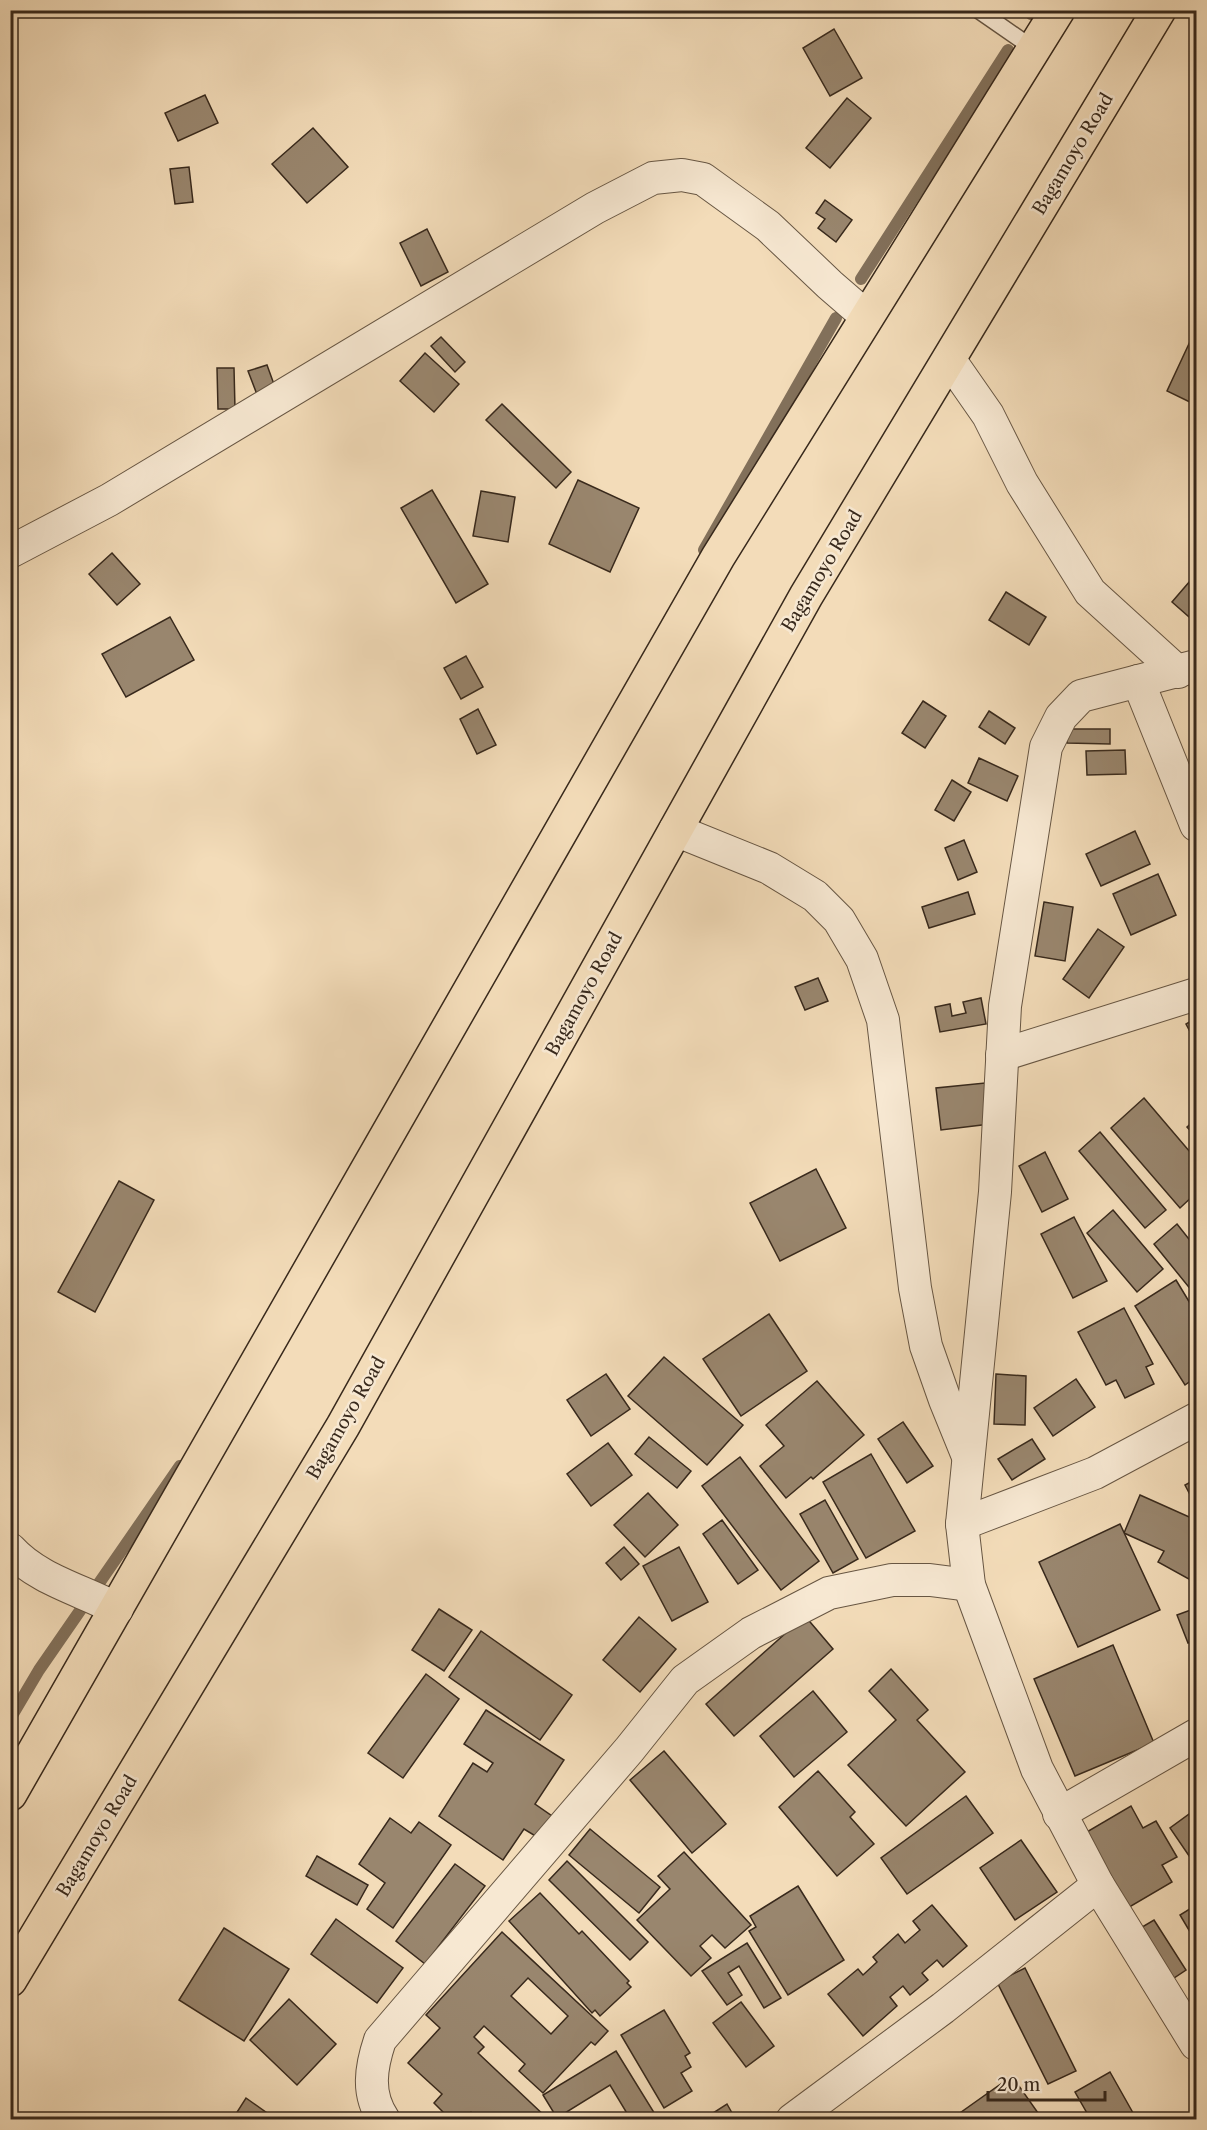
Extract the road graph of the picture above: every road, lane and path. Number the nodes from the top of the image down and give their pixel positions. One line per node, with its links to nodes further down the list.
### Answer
1 (978, 10): 4 (lane)
2 (1058, 10): 4 (highway)
3 (1160, 10): 6 (highway, Bagamoyo Road)
4 (1034, 49): 5 (highway)
5 (867, 317): 7 (street); 19 (highway)
6 (949, 359): 8 (street); 11 (highway, Bagamoyo Road)
7 (10, 552)
8 (1187, 669): 9 (street)
9 (1138, 681): 10 (street); 13 (street)
10 (1197, 825)
11 (675, 830): 15 (street); 24 (highway, Bagamoyo Road)
12 (1197, 994): 13 (street)
13 (1002, 1054): 15 (street)
14 (1197, 1419): 16 (street)
15 (969, 1459): 16 (street)
16 (962, 1524): 18 (street)
17 (10, 1548): 19 (street)
18 (969, 1585): 22 (street); 26 (street)
19 (117, 1609): 21 (highway)
20 (1197, 1735): 22 (street)
21 (10, 1794)
22 (1059, 1814): 23 (street)
23 (1098, 1885): 25 (street); 27 (street)
24 (10, 1980)
25 (1197, 2044)
26 (384, 2120)
27 (792, 2120)

